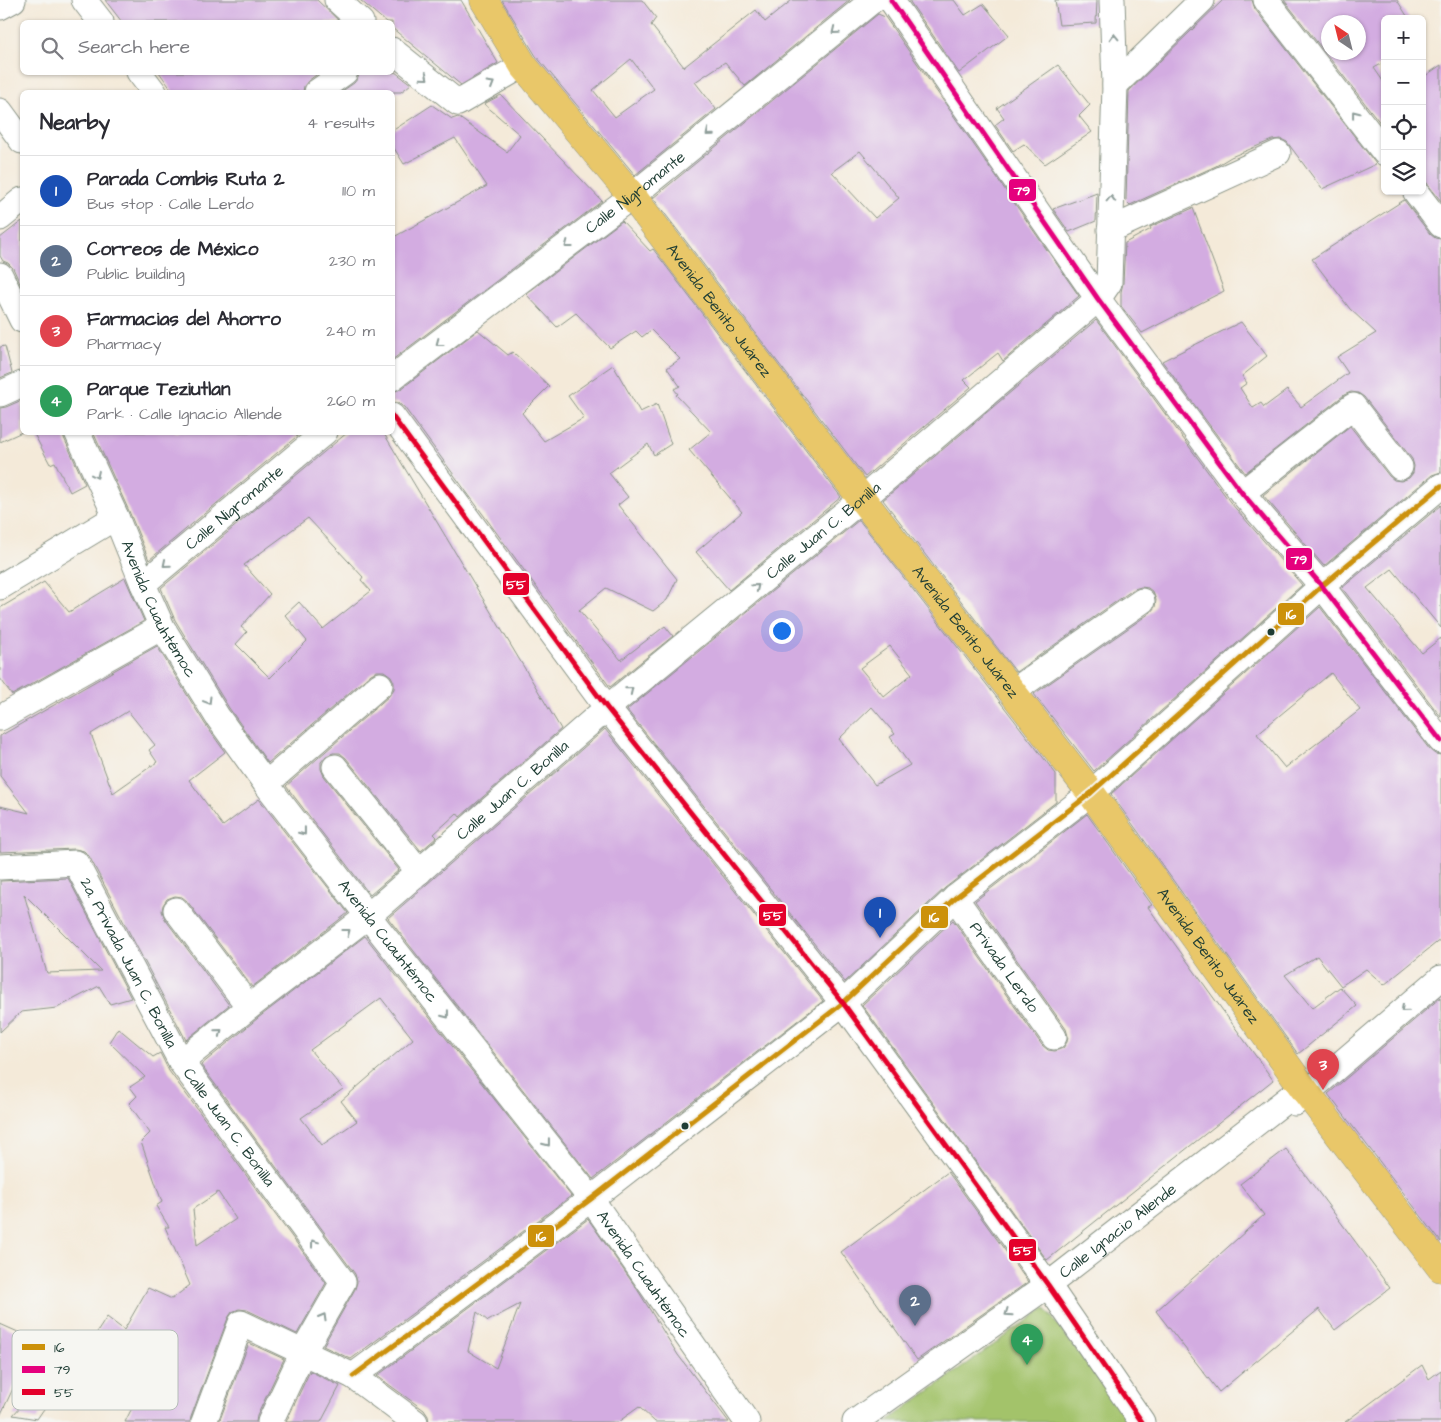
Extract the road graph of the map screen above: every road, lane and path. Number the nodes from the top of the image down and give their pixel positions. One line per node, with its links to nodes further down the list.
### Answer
1 (13, 0): 10 (street)
2 (84, 0): 11 (street)
3 (337, 0): 12 (street)
4 (484, 0): 14 (main road, Avenida Benito Juárez)
5 (873, 0): 25 (street, Calle Nigromante, one-way to 25)
6 (891, 0): 31 (street)
7 (1112, 0): 17 (street, one-way to 7)
8 (1202, 0): 17 (street)
9 (1266, 0): 22 (street, one-way to 9)
10 (0, 7)
11 (99, 20)
12 (359, 20)
13 (395, 52): 14 (street, one-way to 14)
14 (523, 65): 25 (main road, Avenida Benito Juárez)
15 (141, 75): 18 (street)
16 (341, 75): 19 (street)
17 (1115, 85): 29 (street, one-way to 17)
18 (152, 90)
19 (320, 90)
20 (0, 111): 21 (street)
21 (20, 138)
22 (1383, 150)
23 (1278, 153): 29 (street)
24 (1418, 195): 28 (street)
25 (632, 196): 33 (street, Calle Nigromante, one-way to 33); 42 (main road, Avenida Benito Juárez)
26 (20, 202): 27 (street)
27 (0, 218)
28 (1441, 225)
29 (1110, 230): 31 (street)
30 (0, 275): 32 (street)
31 (1103, 291): 41 (street); 42 (street, Calle Juan C. Bonilla)
32 (20, 316)
33 (395, 376)
34 (20, 385): 35 (street)
35 (0, 394)
36 (395, 420): 51 (street)
37 (77, 435): 43 (street, Avenida Cuauhtémoc, one-way to 43)
38 (321, 435): 44 (street, Calle Nigromante, one-way to 44)
39 (1400, 467): 41 (street)
40 (1441, 486): 45 (street)
41 (1242, 493): 45 (street)
42 (862, 499): 50 (main road, Avenida Benito Juárez); 51 (street, Calle Juan C. Bonilla, one-way to 42)
43 (116, 516): 44 (street, Avenida Cuauhtémoc); 46 (street)
44 (143, 584): 48 (street, Avenida Cuauhtémoc)
45 (1322, 586): 53 (street); 56 (street)
46 (0, 587)
47 (1142, 601): 50 (street)
48 (162, 627): 52 (street); 55 (street, Avenida Cuauhtémoc, one-way to 55)
49 (380, 685): 55 (street)
50 (1012, 692): 56 (main road, Avenida Benito Juárez)
51 (608, 708): 58 (street, Calle Juan C. Bonilla); 63 (street)
52 (0, 718)
53 (1441, 740)
54 (335, 766): 58 (street)
55 (266, 784): 61 (street, Avenida Cuauhtémoc, one-way to 61)
56 (1091, 793): 59 (street); 67 (main road, Avenida Benito Juárez)
57 (0, 868): 66 (street, 2a. Privada Juan C. Bonilla)
58 (419, 872): 61 (street, Calle Juan C. Bonilla)
59 (954, 898): 63 (street); 65 (street, Privada Lerdo)
60 (176, 910): 64 (street)
61 (368, 916): 64 (street, Calle Juan C. Bonilla, one-way to 61); 68 (street, Avenida Cuauhtémoc, one-way to 68)
62 (1441, 978): 67 (street, one-way to 67)
63 (843, 1003): 68 (street); 70 (street)
64 (249, 1007): 66 (street, Calle Juan C. Bonilla, one-way to 64)
65 (1054, 1037)
66 (181, 1062): 71 (street, Calle Juan C. Bonilla, one-way to 66)
67 (1305, 1090): 69 (main road, Avenida Benito Juárez); 70 (street, Calle Ignacio Allende)
68 (591, 1199): 72 (street); 76 (street, Avenida Cuauhtémoc)
69 (1441, 1268)
70 (1049, 1288): 77 (street, Calle Ignacio Allende, one-way to 77); 78 (street)
71 (303, 1352): 72 (street); 73 (street); 74 (street)
72 (353, 1376): 75 (street)
73 (204, 1422)
74 (270, 1422)
75 (414, 1422)
76 (748, 1422)
77 (855, 1422)
78 (1142, 1422)

